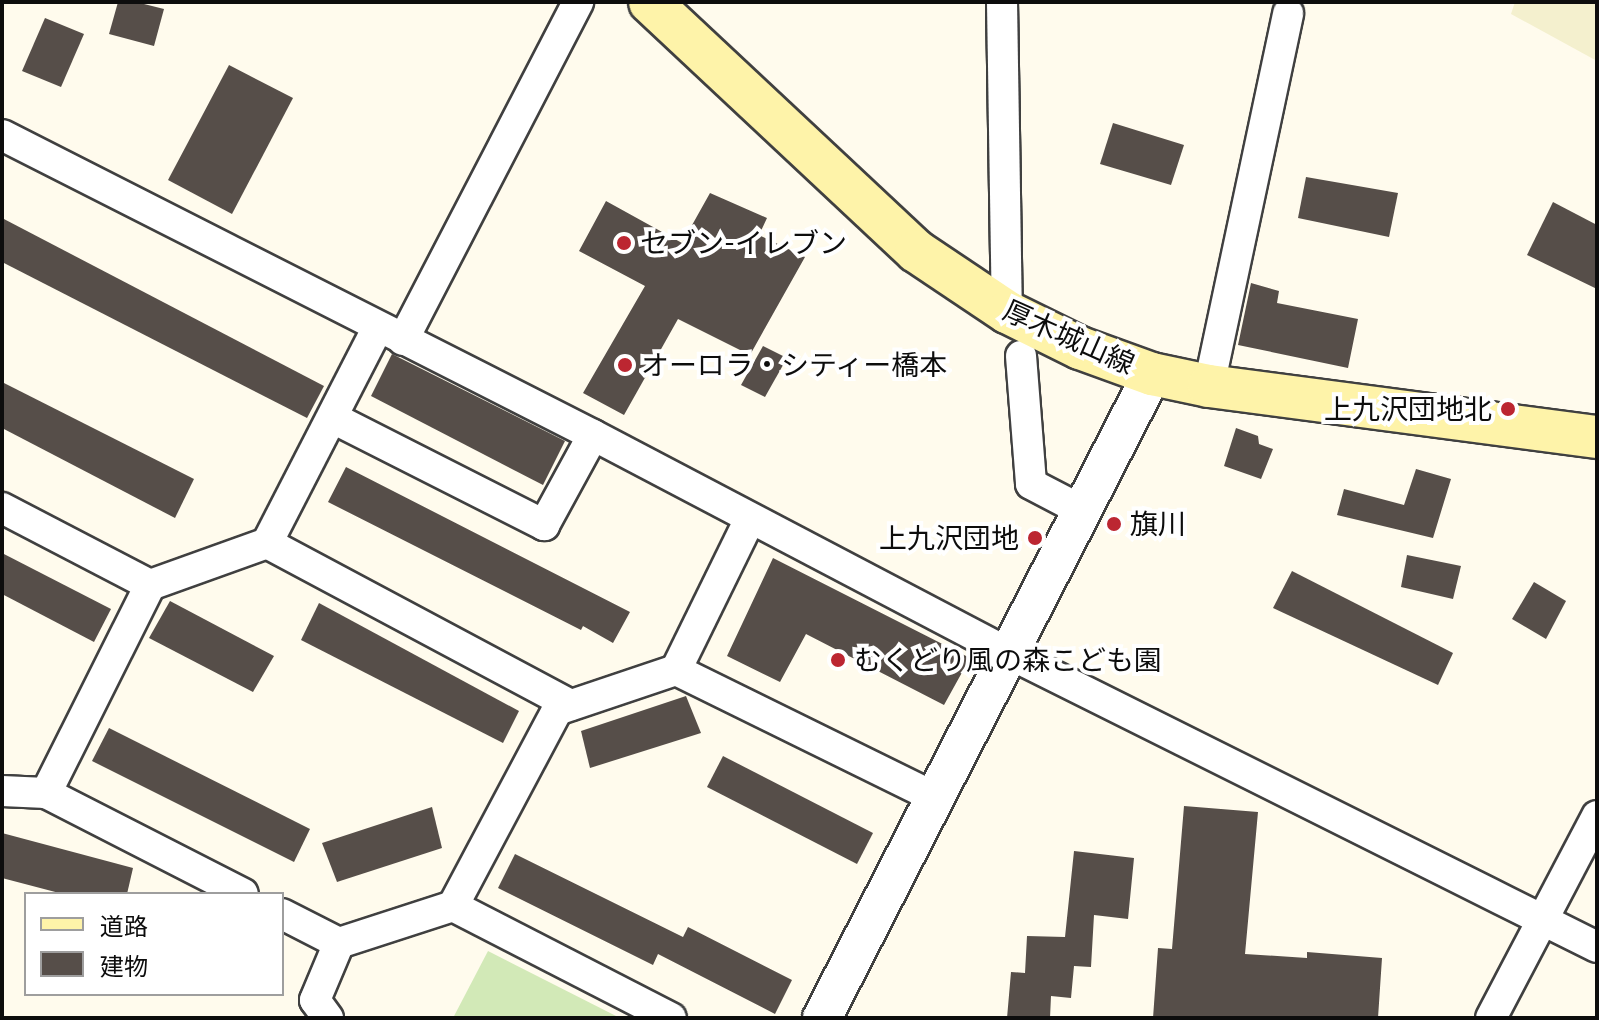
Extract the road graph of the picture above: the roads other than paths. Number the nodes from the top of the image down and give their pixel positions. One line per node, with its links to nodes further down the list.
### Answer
1 (578, 2): 7 (street)
2 (650, 2): 6 (main road, 厚木城山線)
3 (1002, 2): 6 (street)
4 (1288, 13): 10 (street)
5 (2, 135): 7 (street)
6 (1007, 312): 9 (main road, 厚木城山線)
7 (391, 333): 11 (street); 12 (street)
8 (1021, 356): 15 (street)
9 (1152, 374): 10 (main road, 厚木城山線); 15 (street)
10 (1209, 386): 13 (main road, 厚木城山線)
11 (333, 418): 12 (street); 17 (street)
12 (593, 435): 16 (street)
13 (1597, 437)
14 (2, 508): 18 (street)
15 (1081, 510): 19 (street)
16 (750, 519): 19 (street); 20 (street)
17 (267, 543): 18 (street); 21 (street)
18 (150, 585): 23 (street)
19 (1008, 653): 24 (street); 29 (street)
20 (676, 670): 21 (street); 24 (street)
21 (571, 705): 27 (street)
22 (2, 791): 23 (street)
23 (46, 793): 26 (street)
24 (936, 798): 34 (street)
25 (1597, 816): 29 (street)
26 (239, 892)
27 (453, 906): 30 (street); 33 (street)
28 (284, 915): 30 (street)
29 (1543, 919): 31 (street); 35 (street)
30 (339, 943): 32 (street)
31 (1597, 947)
32 (328, 1018)
33 (671, 1018)
34 (822, 1018)
35 (1491, 1018)

